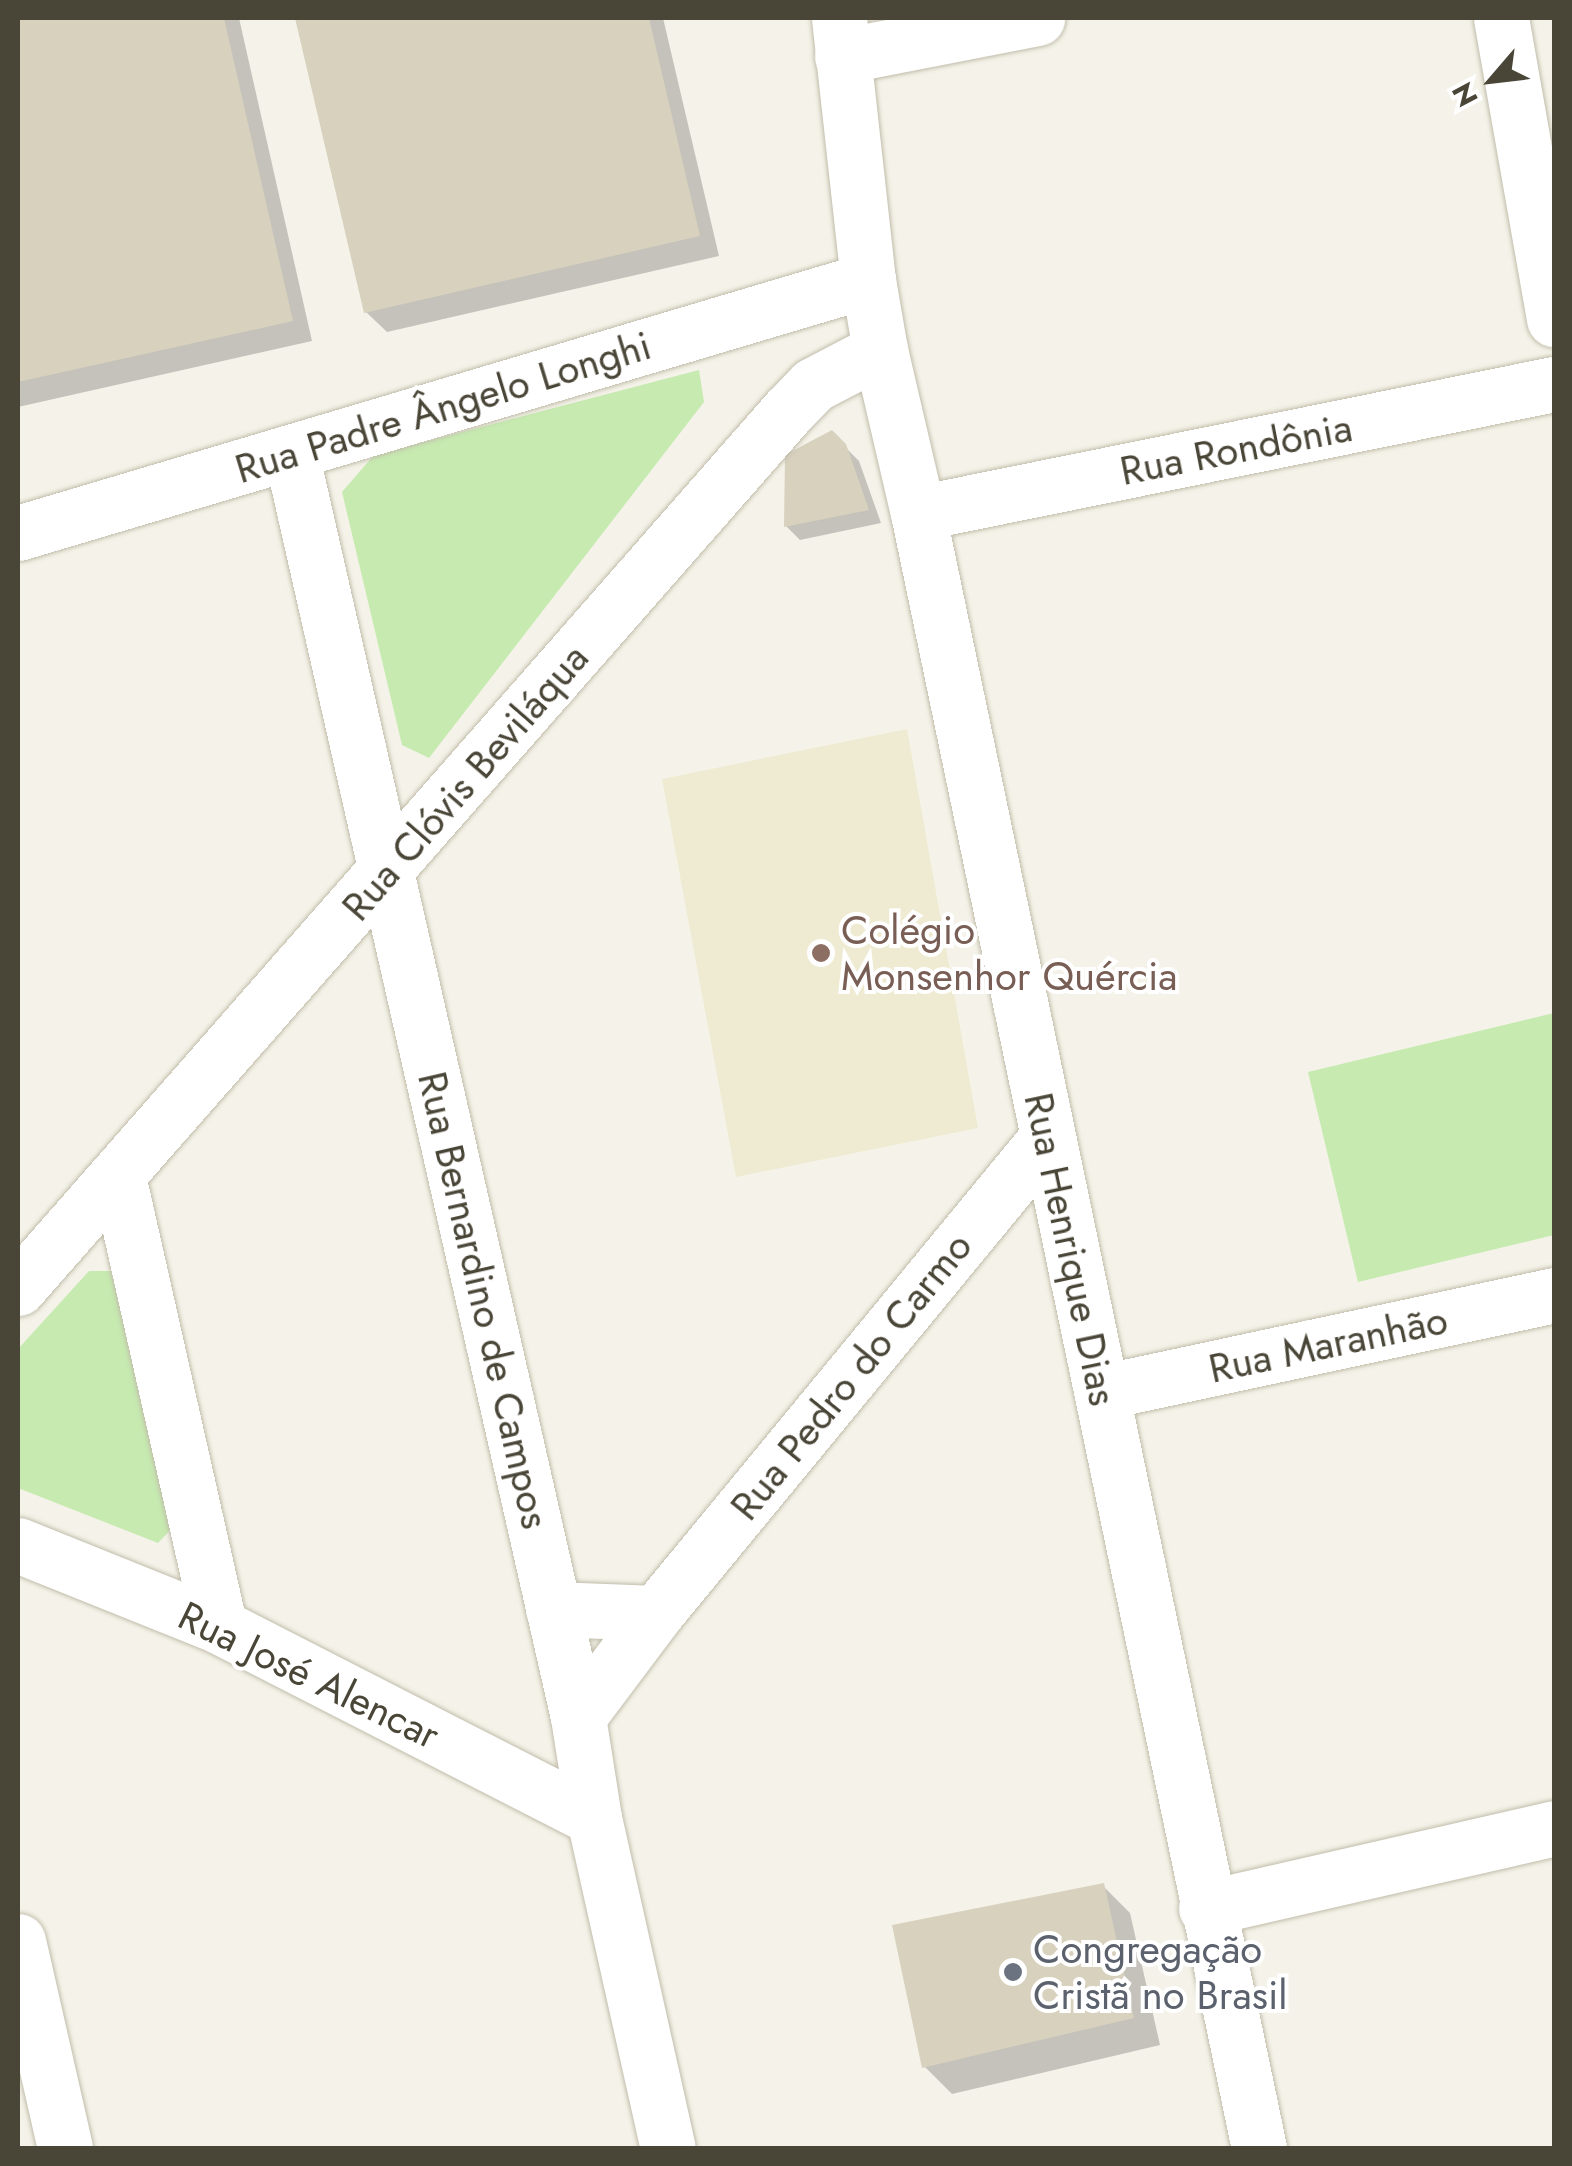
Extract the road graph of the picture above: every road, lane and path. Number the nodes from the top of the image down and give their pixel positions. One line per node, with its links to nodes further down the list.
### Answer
1 (1037, 18): 3 (street)
2 (1501, 18): 5 (street)
3 (841, 37): 4 (street)
4 (868, 280): 6 (street); 8 (street, Rua Padre Ângelo Longhi)
5 (1554, 319)
6 (880, 350): 9 (street, Rua Henrique Dias); 11 (street, Rua Clóvis Beviláqua)
7 (1554, 384): 9 (street, Rua Rondônia)
8 (291, 453): 10 (street, Rua Padre Ângelo Longhi); 11 (street, Rua Bernardino de Campos)
9 (918, 513): 12 (street, Rua Henrique Dias)
10 (18, 533)
11 (388, 870): 13 (street, Rua Clóvis Beviláqua); 18 (street, Rua Bernardino de Campos)
12 (1047, 1138): 16 (street, Rua Henrique Dias); 19 (street, Rua Pedro do Carmo)
13 (118, 1176): 14 (street, Rua Clóvis Beviláqua); 20 (street)
14 (18, 1288)
15 (1554, 1295): 16 (street, Rua Maranhão)
16 (1102, 1392): 24 (street, Rua Henrique Dias)
17 (18, 1546): 20 (street, Rua José Alencar)
18 (553, 1609): 19 (street); 21 (street, Rua Bernardino de Campos)
19 (656, 1613): 21 (street, Rua Pedro do Carmo)
20 (219, 1626): 22 (street, Rua José Alencar)
21 (578, 1716): 22 (street, Rua Bernardino de Campos)
22 (594, 1818): 27 (street, Rua Bernardino de Campos)
23 (1554, 1828): 24 (street)
24 (1206, 1908): 28 (street, Rua Henrique Dias)
25 (18, 1940): 26 (street)
26 (64, 2148)
27 (668, 2148)
28 (1259, 2148)

